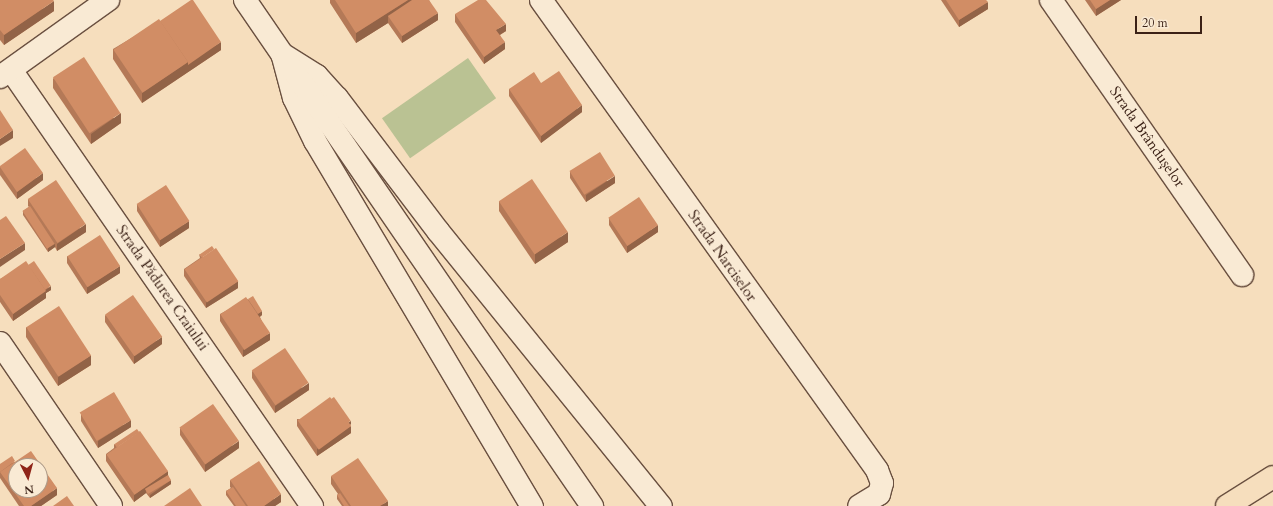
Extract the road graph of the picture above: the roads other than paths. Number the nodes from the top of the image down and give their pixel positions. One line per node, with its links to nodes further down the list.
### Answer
1 (108, 0): 6 (street, Strada Pădurea Craiului)
2 (245, 0): 5 (street)
3 (541, 0): 15 (street, Strada Narciselor)
4 (1051, 0): 7 (street, Strada Brândușelor)
5 (282, 54): 12 (street); 13 (street); 14 (street)
6 (6, 74): 11 (street, Strada Pădurea Craiului)
7 (1242, 275)
8 (0, 343): 10 (street)
9 (1273, 478): 16 (highway)
10 (111, 506)
11 (312, 506)
12 (532, 506)
13 (592, 506)
14 (661, 506)
15 (859, 506)
16 (1227, 506)

